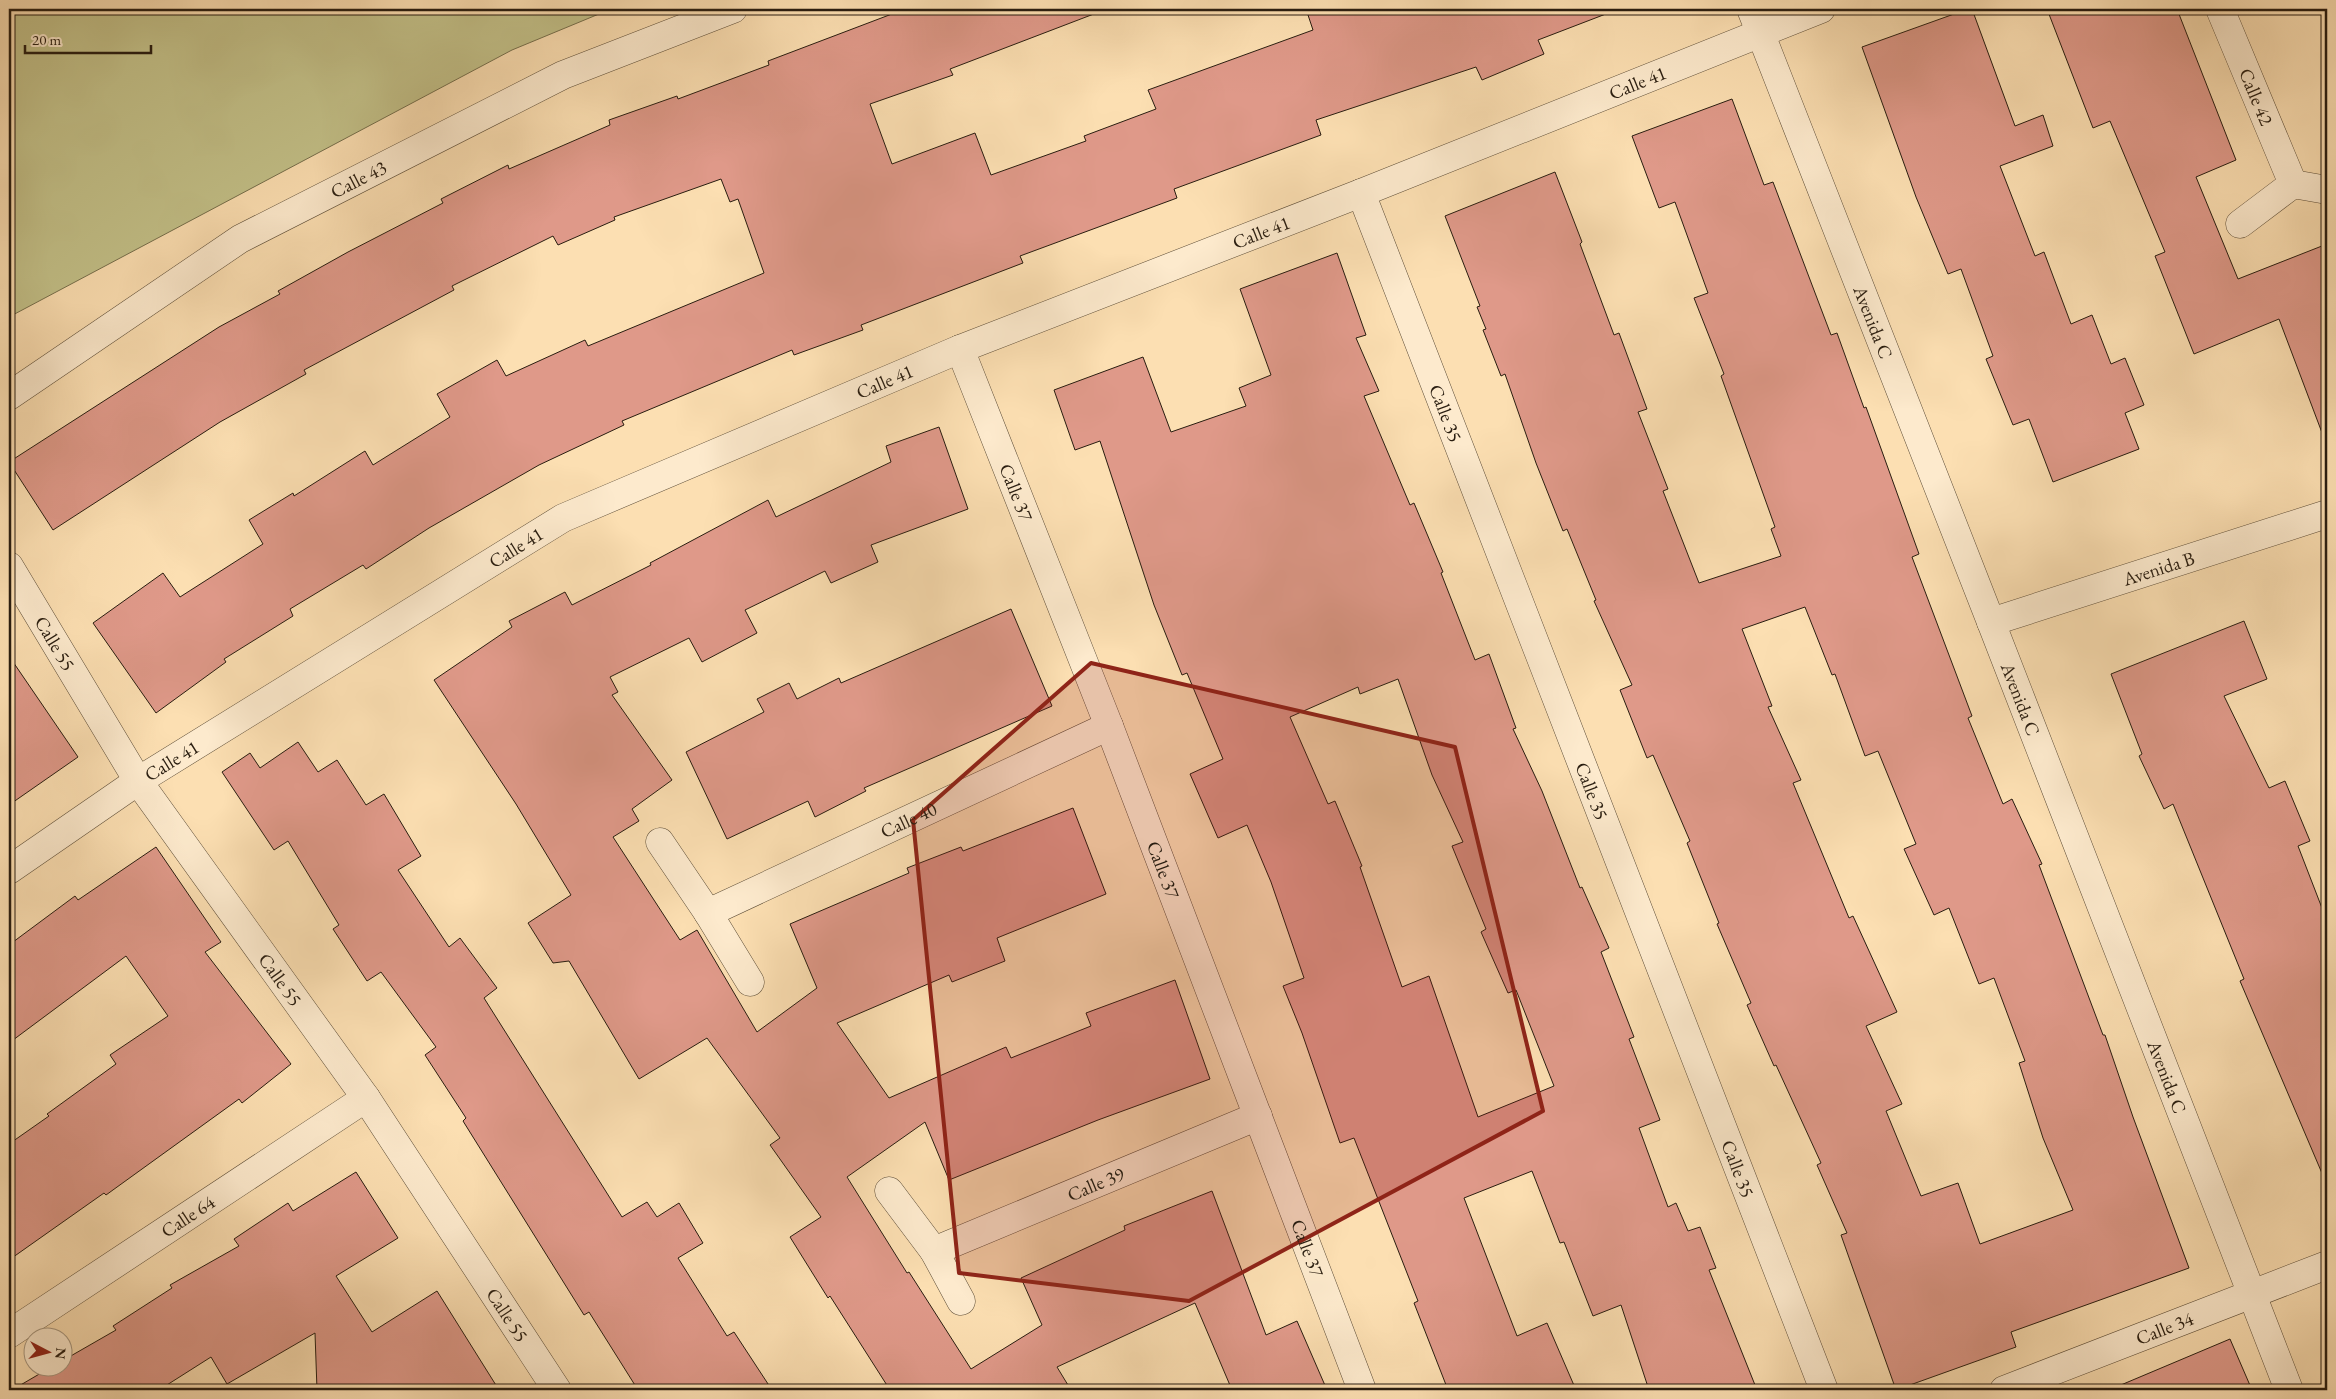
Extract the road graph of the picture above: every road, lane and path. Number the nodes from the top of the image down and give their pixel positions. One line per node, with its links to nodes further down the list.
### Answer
1 (733, 9): 10 (street, Calle 43)
2 (1821, 9): 4 (street, Calle 41)
3 (2220, 9): 5 (street, Calle 42)
4 (1755, 21): 7 (street, Calle 41); 13 (street, Avenida C)
5 (2293, 184): 6 (street); 8 (street)
6 (2327, 190)
7 (1361, 193): 9 (street, Calle 41); 30 (street, Calle 35)
8 (2240, 224)
9 (960, 349): 14 (street, Calle 37); 15 (street, Calle 41)
10 (9, 396)
11 (2327, 514): 13 (street, Avenida B)
12 (9, 566): 15 (street, Calle 55)
13 (1992, 622): 25 (street, Avenida C)
14 (1109, 726): 18 (street, Calle 40); 21 (street, Calle 37)
15 (138, 781): 17 (street, Calle 41); 20 (street, Calle 55)
16 (660, 842): 18 (street)
17 (9, 870)
18 (708, 913): 19 (street)
19 (750, 982)
20 (366, 1098): 27 (street, Calle 64); 28 (street, Calle 55)
21 (1258, 1116): 23 (street, Calle 39); 29 (street, Calle 37)
22 (889, 1192): 23 (street)
23 (934, 1251): 26 (street)
24 (2327, 1266): 25 (street, Calle 34)
25 (2251, 1293): 31 (street, Calle 34); 32 (street, Avenida C)
26 (961, 1301)
27 (9, 1334)
28 (557, 1390)
29 (1362, 1390)
30 (1824, 1390)
31 (2004, 1390)
32 (2289, 1390)

